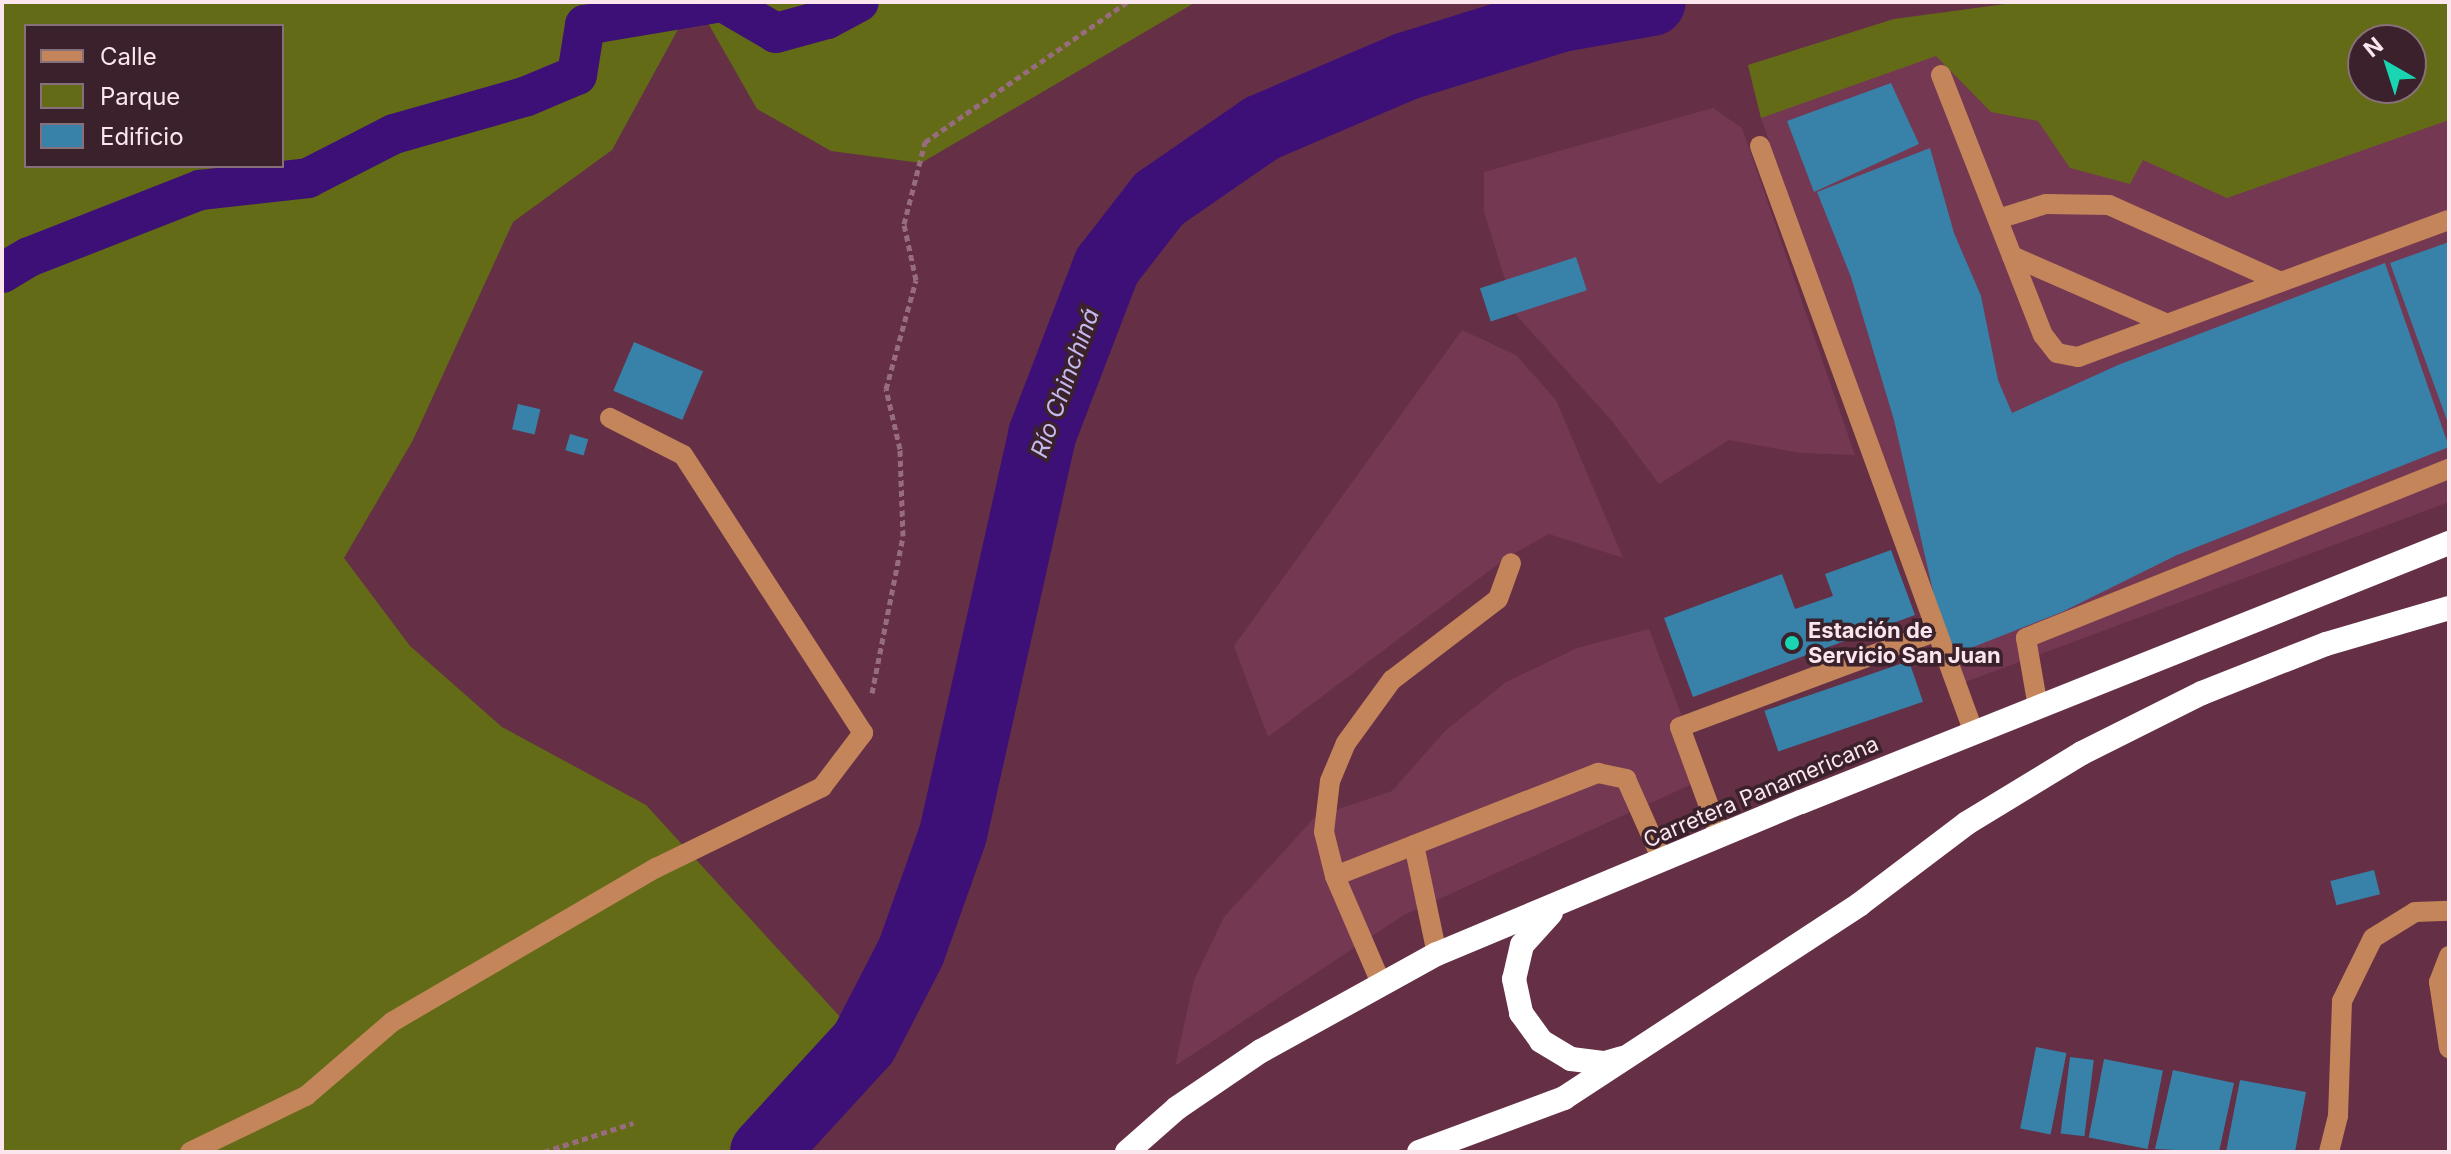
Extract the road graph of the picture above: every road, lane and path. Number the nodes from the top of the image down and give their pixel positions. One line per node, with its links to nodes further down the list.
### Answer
1 (1127, 2): 16 (path)
2 (1941, 75): 4 (street)
3 (1760, 146): 14 (street)
4 (1998, 219): 6 (street); 7 (street)
5 (2449, 220): 7 (street)
6 (2012, 256): 8 (street); 8 (street)
7 (2281, 282): 8 (street)
8 (2168, 324)
9 (610, 418): 16 (street)
10 (2449, 469): 15 (street)
11 (2449, 543): 15 (highway, Carretera Panamericana)
12 (1511, 563): 21 (street)
13 (2449, 608): 28 (highway)
14 (1937, 631): 17 (street); 18 (street)
15 (2038, 707): 17 (highway, Carretera Panamericana)
16 (863, 733): 30 (street)
17 (1974, 733): 18 (highway, Carretera Panamericana)
18 (1720, 836): 20 (highway, Carretera Panamericana)
19 (1414, 845): 20 (street); 21 (street); 24 (street)
20 (1662, 860): 22 (highway, Carretera Panamericana)
21 (1335, 876): 26 (street)
22 (1574, 900): 24 (highway, Carretera Panamericana); 28 (highway)
23 (2449, 911): 34 (street)
24 (1437, 954): 26 (highway, Carretera Panamericana)
25 (2449, 956): 27 (street)
26 (1381, 983): 32 (highway, Carretera Panamericana)
27 (2449, 1048)
28 (1638, 1053): 33 (highway)
29 (633, 1123): 31 (path)
30 (190, 1152)
31 (544, 1152)
32 (1127, 1152)
33 (1419, 1152)
34 (2329, 1152)

